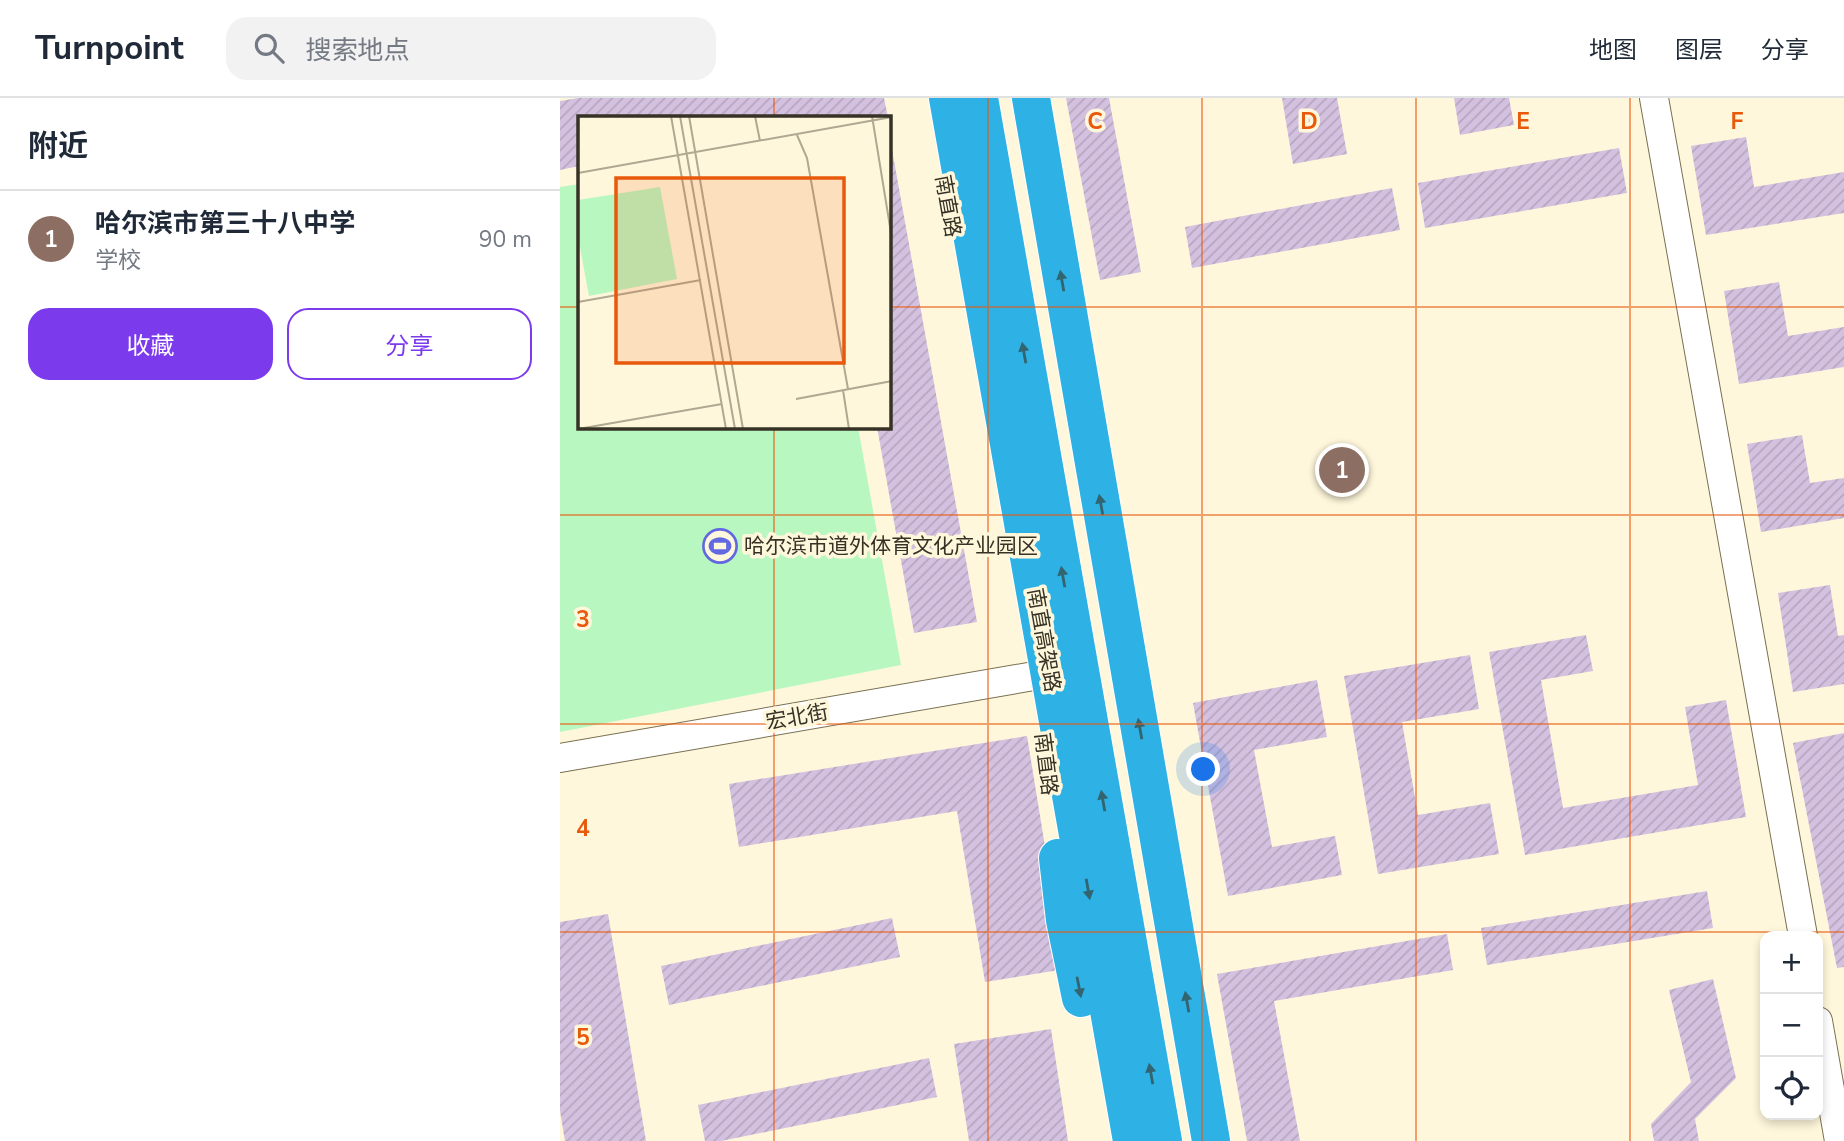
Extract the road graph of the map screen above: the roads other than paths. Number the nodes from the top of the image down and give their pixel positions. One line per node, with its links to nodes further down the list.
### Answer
1 (929, 98): 6 (highway, 南直路)
2 (948, 98): 11 (highway, 南直高架路, one-way to 11)
3 (979, 98): 12 (highway, 南直高架路, one-way to 3)
4 (1031, 98): 13 (highway, one-way to 4)
5 (1654, 98): 8 (street)
6 (1034, 676): 7 (street, 宏北街); 10 (highway, 南直路, one-way to 10)
7 (560, 758)
8 (1802, 931)
9 (1823, 1050): 14 (street)
10 (1110, 1141)
11 (1132, 1141)
12 (1163, 1141)
13 (1210, 1141)
14 (1839, 1141)

